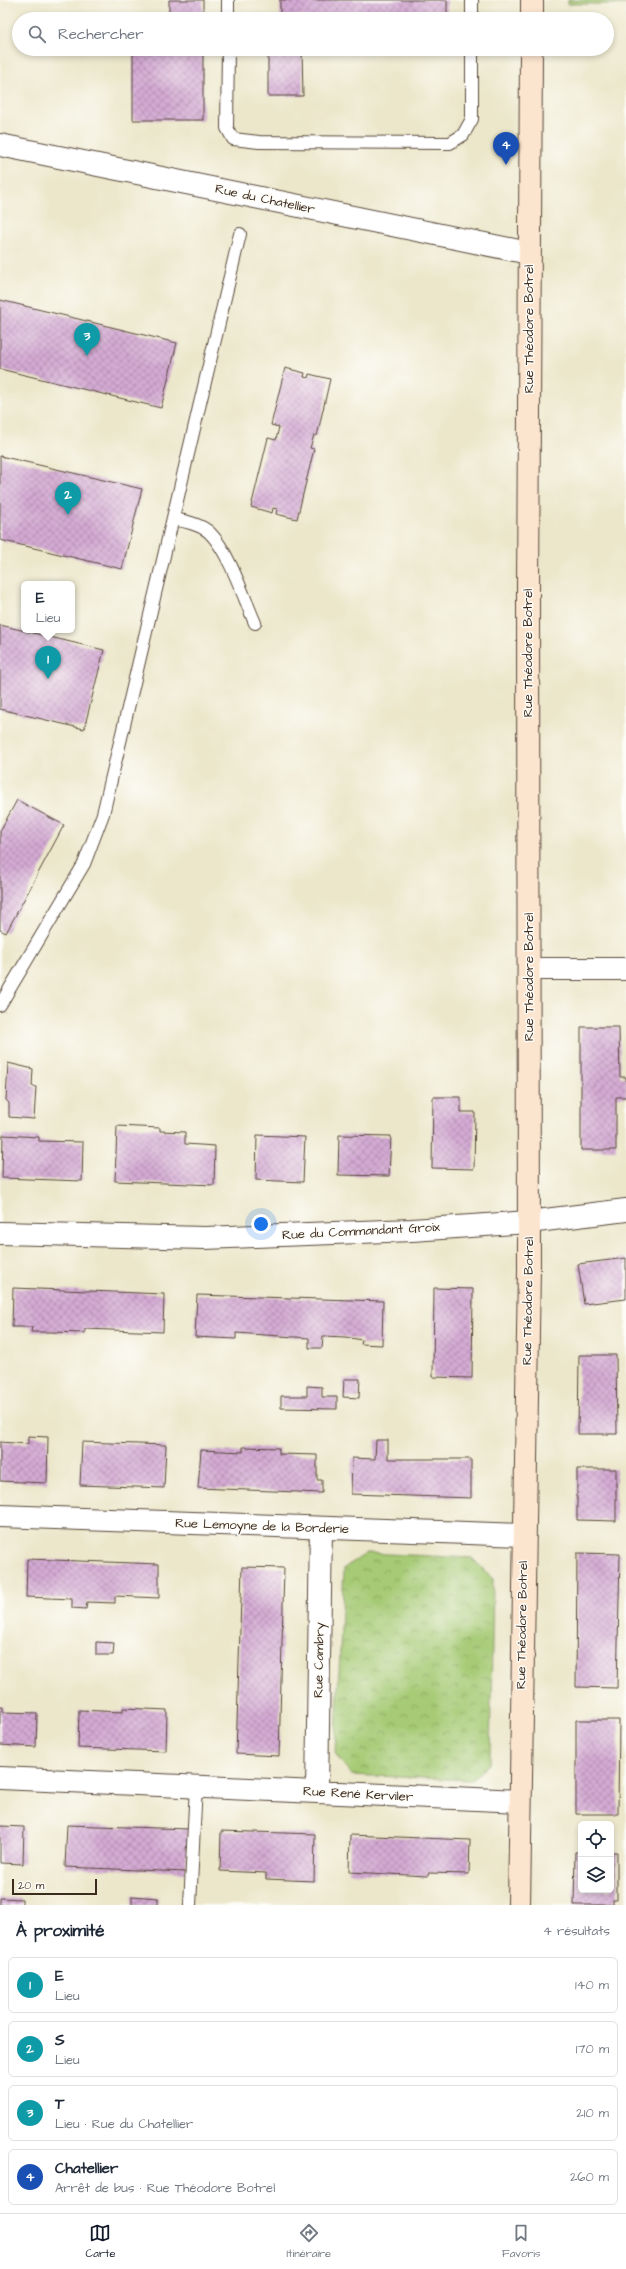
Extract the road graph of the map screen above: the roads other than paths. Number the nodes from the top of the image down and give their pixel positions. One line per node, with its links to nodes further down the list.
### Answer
1 (228, 0): 4 (lane)
2 (472, 0): 5 (lane)
3 (532, 0): 6 (street)
4 (228, 12)
5 (472, 12)
6 (532, 12)
7 (228, 56): 8 (lane)
8 (472, 56)
9 (531, 56): 12 (street, Rue Théodore Botrel)
10 (0, 146): 12 (street, Rue du Chatellier)
11 (240, 234): 13 (lane)
12 (529, 253): 15 (street, Rue Théodore Botrel)
13 (173, 519): 14 (lane); 17 (lane)
14 (255, 624)
15 (529, 969): 16 (street); 19 (street, Rue Théodore Botrel)
16 (626, 969)
17 (0, 1005)
18 (626, 1210): 19 (street, Rue du Commandant Groix)
19 (529, 1222): 20 (street, Rue du Commandant Groix); 23 (street, Rue Théodore Botrel)
20 (0, 1233)
21 (0, 1516): 22 (street, Rue Lemoyne de la Borderie)
22 (322, 1528): 23 (street, Rue Lemoyne de la Borderie); 26 (street, Rue Cambry)
23 (523, 1535): 27 (street, Rue Théodore Botrel)
24 (0, 1778): 25 (street, Rue René Kerviler)
25 (196, 1786): 26 (street, Rue René Kerviler); 28 (lane)
26 (317, 1792): 27 (street, Rue René Kerviler)
27 (520, 1801): 29 (street, Rue Théodore Botrel)
28 (190, 1905)
29 (519, 1905)

